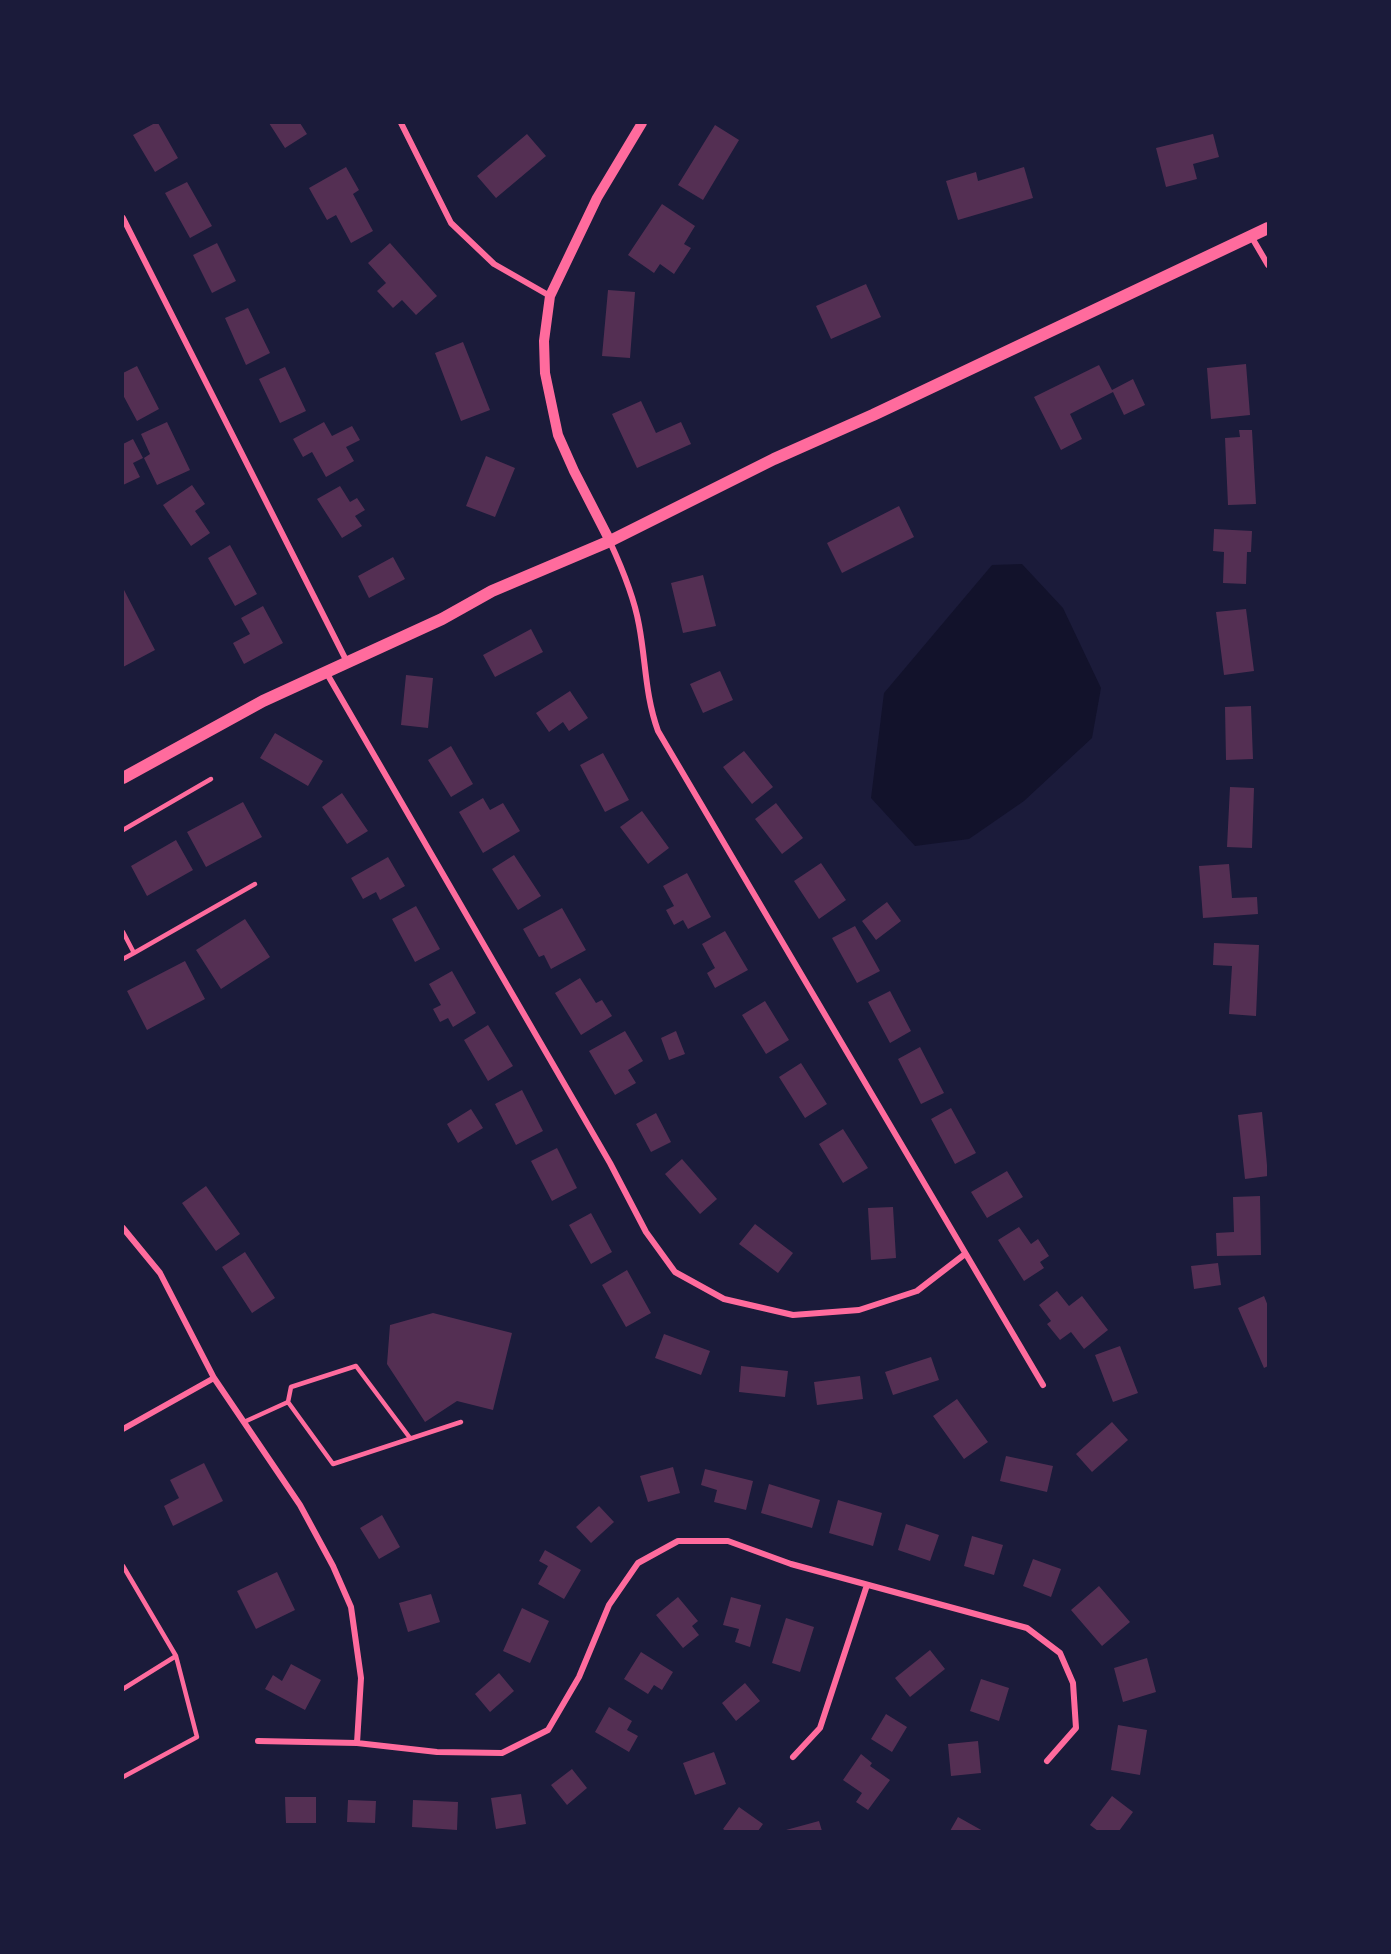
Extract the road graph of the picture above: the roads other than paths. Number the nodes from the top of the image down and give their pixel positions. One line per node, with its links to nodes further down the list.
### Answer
1 (401, 123): 7 (street)
2 (642, 123): 7 (street)
3 (123, 218): 9 (street)
4 (1268, 228): 5 (main road)
5 (1251, 236): 6 (street); 8 (main road)
6 (1268, 265)
7 (550, 296): 8 (street)
8 (610, 541): 9 (main road); 19 (street)
9 (347, 662): 10 (main road)
10 (326, 671): 11 (main road); 19 (street)
11 (124, 775)
12 (211, 779): 13 (lane)
13 (123, 830)
14 (255, 884): 16 (lane)
15 (123, 932): 16 (lane)
16 (134, 953): 17 (lane)
17 (123, 960)
18 (123, 1228): 20 (street)
19 (965, 1254): 21 (street)
20 (214, 1378): 23 (street); 25 (street)
21 (1043, 1385)
22 (288, 1402): 23 (lane); 26 (lane); 26 (lane)
23 (244, 1422): 32 (street)
24 (461, 1422): 26 (lane)
25 (123, 1429)
26 (410, 1438)
27 (123, 1566): 29 (lane)
28 (867, 1585): 32 (street); 33 (street); 34 (street)
29 (176, 1656): 30 (lane); 35 (lane)
30 (123, 1689)
31 (258, 1741): 32 (street)
32 (357, 1743)
33 (792, 1757)
34 (1047, 1761)
35 (123, 1777)

